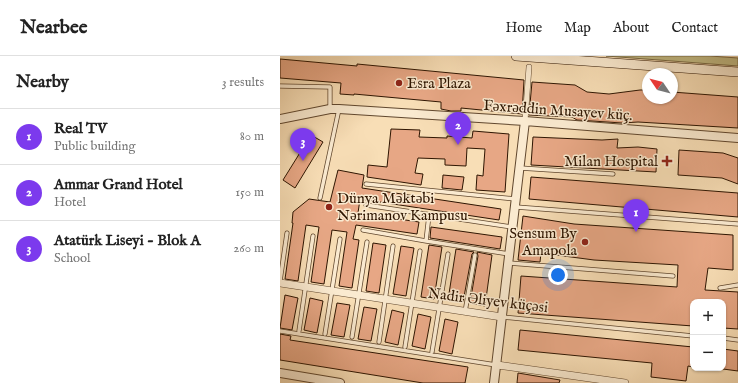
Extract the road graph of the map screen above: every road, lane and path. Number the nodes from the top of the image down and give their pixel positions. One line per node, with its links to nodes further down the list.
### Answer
1 (516, 56): 3 (main road)
2 (529, 67): 8 (street)
3 (738, 72)
4 (280, 86): 5 (lane)
5 (330, 109): 6 (street, Fəxrəddin Musayev küç.); 7 (street, Fəxrəddin Musayev küç.)
6 (339, 109): 8 (street, Fəxrəddin Musayev küç.); 13 (lane)
7 (280, 119)
8 (525, 121): 9 (street, Fəxrəddin Musayev küç.); 10 (street)
9 (738, 138)
10 (520, 168): 11 (lane); 14 (street)
11 (613, 174)
12 (366, 184): 14 (lane)
13 (320, 198)
14 (516, 203): 17 (lane); 18 (street)
15 (366, 205): 16 (lane)
16 (429, 215): 18 (lane); 23 (lane)
17 (738, 224)
18 (513, 227): 28 (street)
19 (362, 230): 23 (lane)
20 (287, 233): 32 (lane)
21 (313, 236): 34 (lane)
22 (340, 239): 36 (lane)
23 (426, 241): 28 (lane)
24 (367, 242): 37 (lane)
25 (393, 246): 38 (lane)
26 (420, 251): 39 (lane)
27 (448, 254): 40 (lane)
28 (510, 254): 30 (street)
29 (475, 255): 41 (lane)
30 (508, 263): 31 (lane); 42 (street)
31 (673, 276)
32 (280, 282): 34 (street, Nadir Əliyev küçəsi)
33 (738, 285): 35 (lane)
34 (306, 287): 36 (street, Nadir Əliyev küçəsi); 43 (lane)
35 (720, 288)
36 (332, 292): 37 (street, Nadir Əliyev küçəsi); 45 (lane)
37 (359, 295): 38 (street, Nadir Əliyev küçəsi); 47 (lane)
38 (385, 299): 39 (street, Nadir Əliyev küçəsi); 50 (lane)
39 (411, 304): 40 (street, Nadir Əliyev küçəsi); 51 (lane)
40 (439, 308): 41 (street, Nadir Əliyev küçəsi); 52 (lane)
41 (465, 312): 42 (street, Nadir Əliyev küçəsi)
42 (502, 317): 46 (lane, Nadir Əliyev küçəsi); 53 (street)
43 (299, 330)
44 (280, 331): 53 (lane)
45 (325, 334)
46 (690, 336)
47 (352, 337)
48 (726, 338): 49 (lane)
49 (738, 340)
50 (379, 342)
51 (405, 347)
52 (432, 352)
53 (497, 365): 56 (street); 57 (street)
54 (280, 373): 55 (street)
55 (340, 383)
56 (494, 383)
57 (625, 383)

